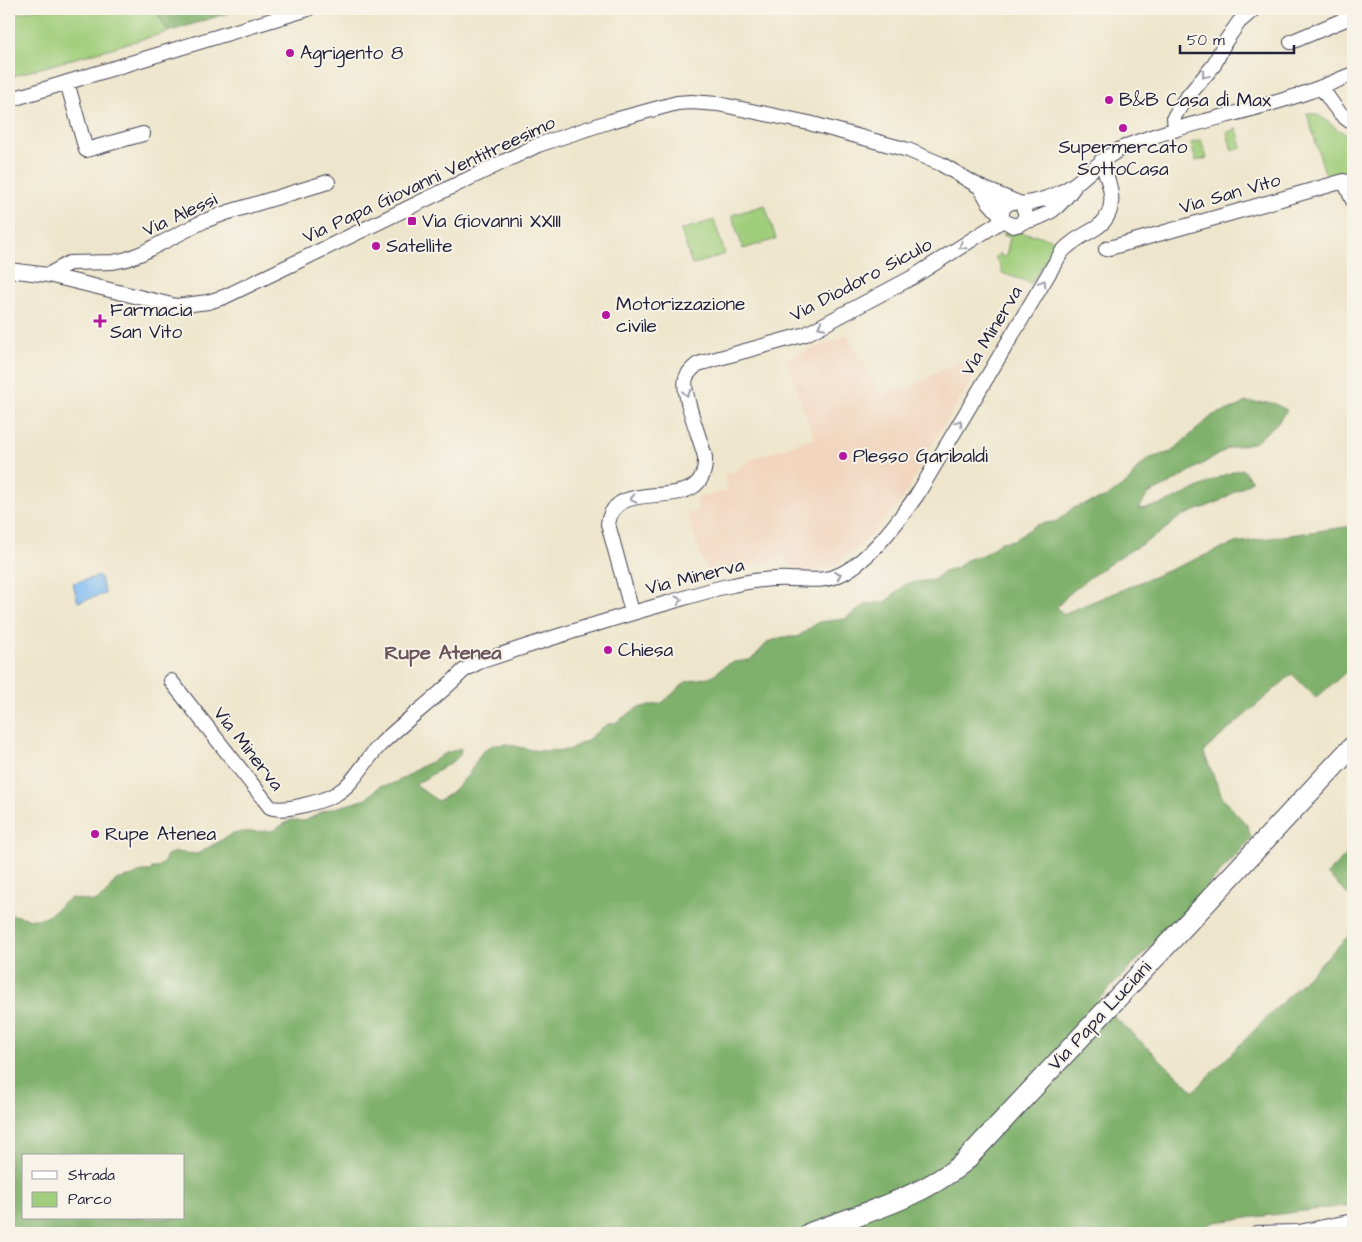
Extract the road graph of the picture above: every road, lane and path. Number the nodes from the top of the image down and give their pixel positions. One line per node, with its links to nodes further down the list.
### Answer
1 (308, 9): 6 (street)
2 (1254, 9): 10 (street, one-way to 10)
3 (1353, 16): 4 (street)
4 (1291, 42)
5 (1353, 74): 7 (street)
6 (67, 82): 8 (street); 11 (street)
7 (1321, 87): 9 (street); 10 (street)
8 (9, 100)
9 (1353, 123)
10 (1175, 130): 12 (street)
11 (143, 134)
12 (1101, 161): 13 (street); 23 (street, Via Minerva, one-way to 12)
13 (1079, 181): 17 (street); 19 (street)
14 (328, 182): 22 (street, Via Alessi)
15 (980, 187): 17 (street, Via Papa Giovanni Ventitreesimo); 18 (street); 22 (street, Via Papa Giovanni Ventitreesimo)
16 (1353, 201): 20 (street, Via San Vito)
17 (1017, 203): 18 (street); 19 (street)
18 (1002, 218): 19 (street); 23 (street, Via Diodoro Siculo, one-way to 23)
19 (1023, 222)
20 (1106, 249)
21 (9, 270): 22 (street, Via Papa Giovanni Ventitreesimo)
22 (48, 275)
23 (632, 612): 24 (street, Via Minerva)
24 (171, 681)
25 (1353, 746): 27 (street, Via Papa Luciani)
26 (1353, 1221): 28 (street)
27 (810, 1233)
28 (1257, 1233)

